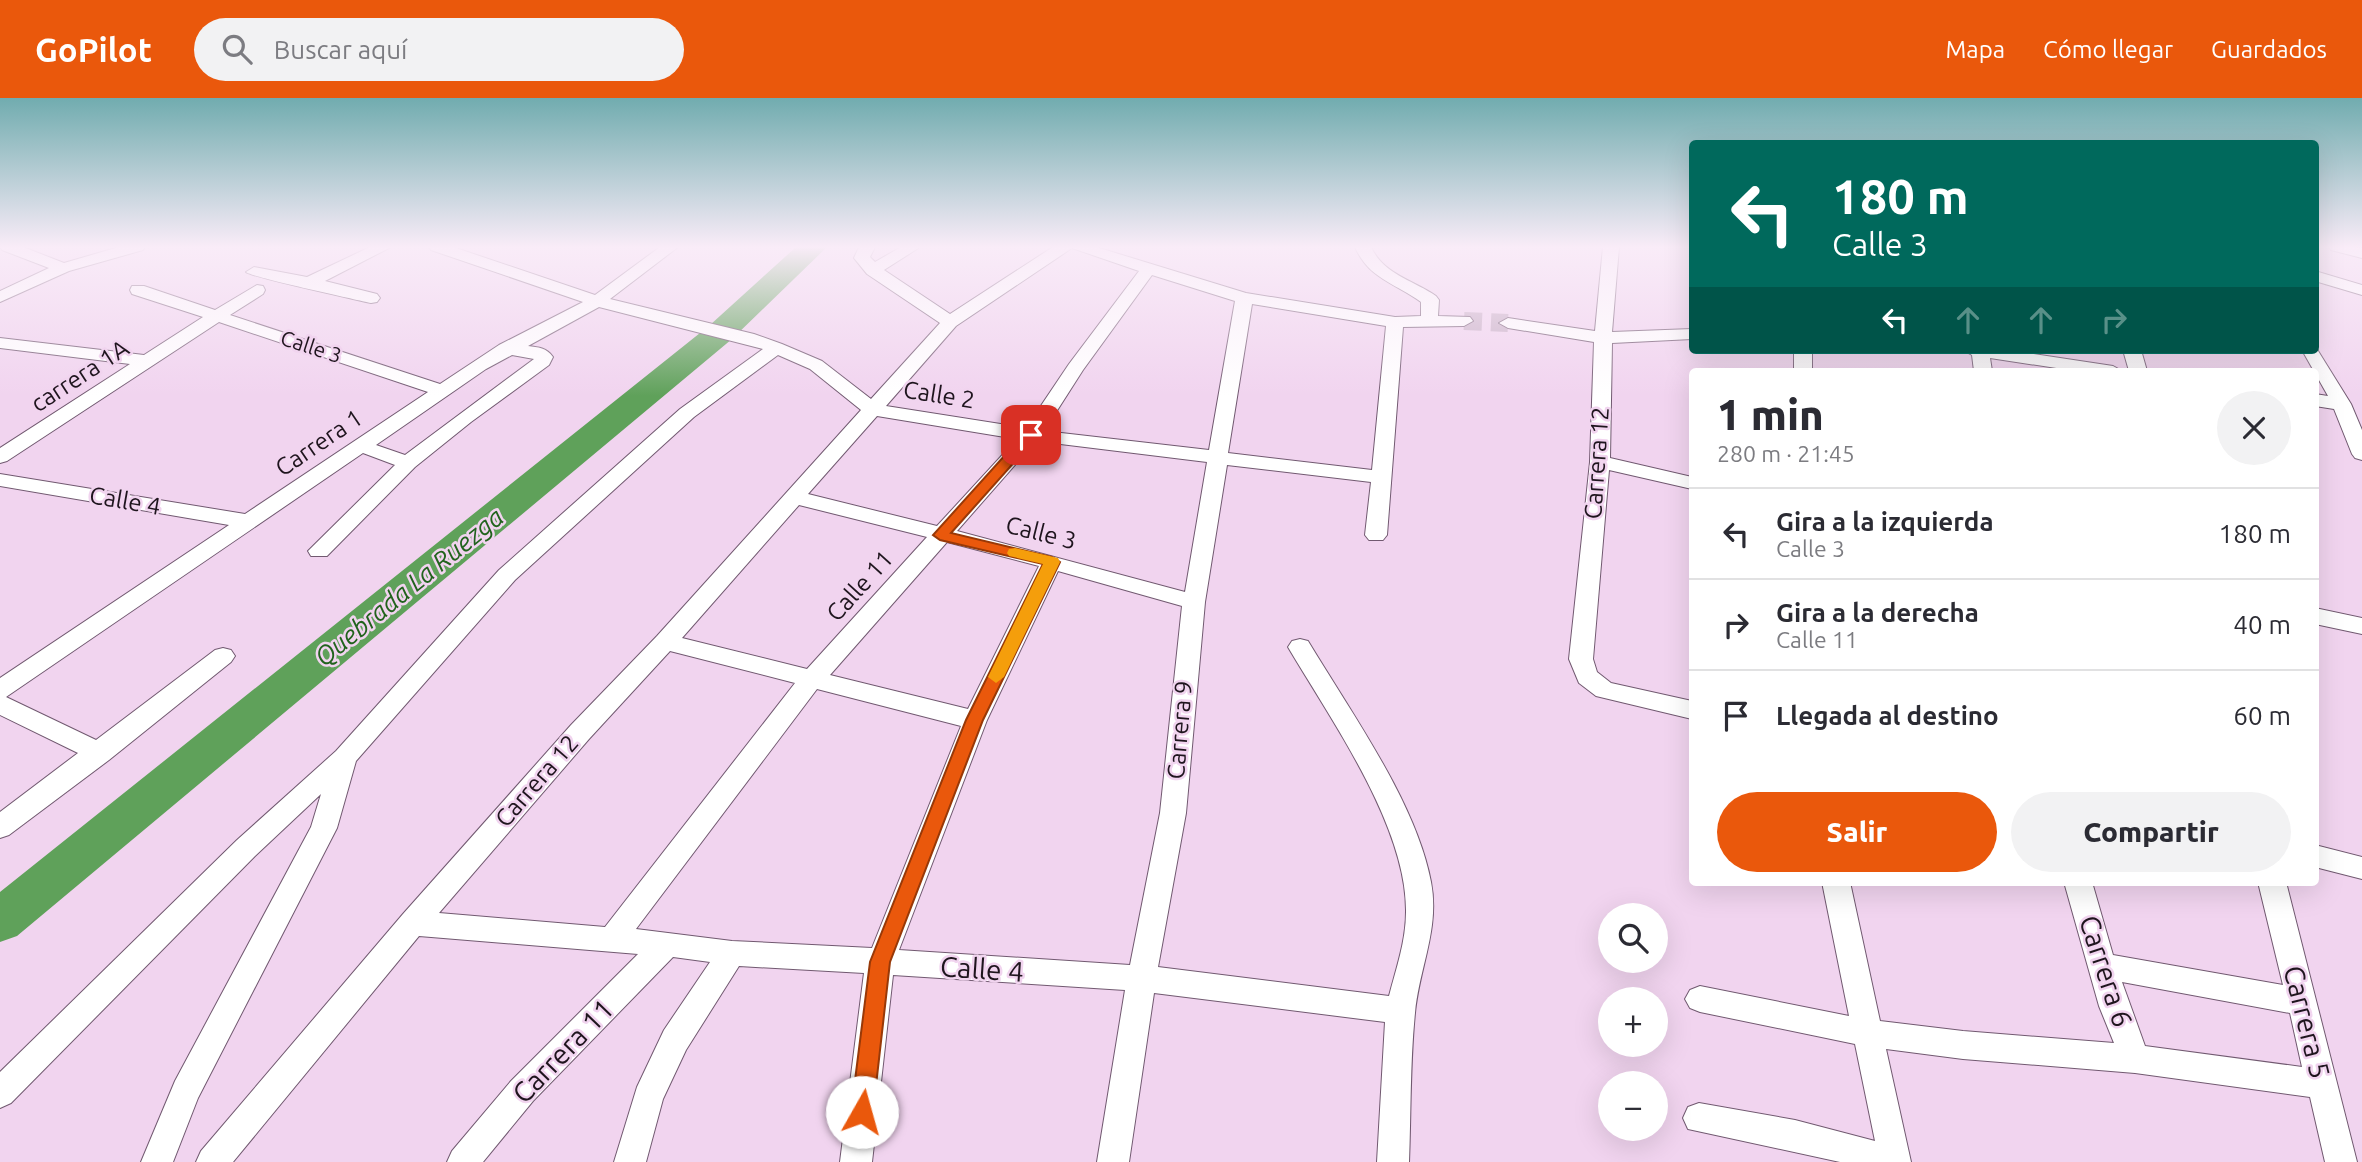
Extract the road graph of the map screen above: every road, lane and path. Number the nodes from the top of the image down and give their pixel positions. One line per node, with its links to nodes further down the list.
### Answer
1 (158, 297): 15 (street, Calle 3)
2 (238, 297): 15 (street, carrera 1A)
3 (366, 297): 12 (street)
4 (584, 297): 14 (street, Calle 2)
5 (603, 297): 14 (street, Carrera 1)
6 (912, 297): 19 (street)
7 (989, 297): 19 (street, Carrera 12)
8 (1128, 297): 34 (street, Calle 11)
9 (1240, 297): 13 (street)
10 (1426, 297): 16 (street)
11 (1607, 297): 22 (street, Carrera 12)
12 (371, 298)
13 (1244, 298): 17 (street); 38 (street, Carrera 9)
14 (597, 301): 24 (street, Calle 2); 25 (street, Carrera 1)
15 (216, 316): 28 (street, carrera 1A); 30 (street, Calle 3)
16 (1429, 320): 17 (street); 18 (street)
17 (1395, 321): 41 (street)
18 (1464, 321)
19 (950, 322): 33 (street, Carrera 12)
20 (1508, 323): 22 (street)
21 (1689, 334): 22 (street)
22 (1603, 338): 39 (street, Carrera 12)
23 (0, 343): 28 (street)
24 (776, 348): 33 (street, Calle 2); 62 (street)
25 (505, 349): 30 (street, Carrera 1); 40 (street)
26 (2005, 354): 29 (street)
27 (2313, 354): 32 (street)
28 (148, 361): 37 (street, carrera 1A)
29 (2094, 368)
30 (443, 391): 35 (street, Carrera 1)
31 (2319, 401): 32 (street)
32 (2342, 404): 36 (street)
33 (871, 409): 34 (street, Calle 2); 44 (street, Carrera 12)
34 (1031, 435): 38 (street, Calle 2); 46 (street, Calle 11)
35 (361, 446): 40 (street); 45 (street, Carrera 1)
36 (2362, 454)
37 (0, 457)
38 (1216, 458): 41 (street, Calle 2); 50 (street, Carrera 9)
39 (1600, 462): 43 (street); 59 (street, Carrera 12)
40 (408, 463): 48 (street)
41 (1379, 477): 47 (street)
42 (0, 480): 45 (street, Calle 4)
43 (1689, 482)
44 (794, 497): 46 (street, Calle 3); 53 (street, Carrera 12)
45 (250, 522): 57 (street, Carrera 1)
46 (940, 535): 49 (street, Calle 3); 56 (street, Calle 11)
47 (1376, 535)
48 (319, 551)
49 (1052, 562): 50 (street, Calle 3); 60 (street)
50 (1194, 602): 75 (street, Carrera 9)
51 (2319, 616): 52 (street)
52 (2362, 626)
53 (665, 642): 56 (street); 69 (street, Carrera 12)
54 (1300, 647): 78 (street)
55 (223, 656): 61 (street)
56 (812, 679): 60 (street); 70 (street, Calle 11)
57 (0, 690)
58 (0, 704): 61 (street)
59 (1689, 709)
60 (975, 720): 73 (street)
61 (100, 753): 63 (street)
62 (345, 757): 82 (street); 84 (street)
63 (0, 827)
64 (2319, 857): 65 (street)
65 (2362, 868)
66 (1837, 886): 79 (street)
67 (2079, 886): 74 (street, Carrera 6)
68 (2273, 886): 77 (street, Carrera 5)
69 (413, 923): 70 (street, Calle 4); 85 (street, Carrera 12)
70 (611, 940): 71 (street, Calle 4)
71 (667, 944): 72 (street, Calle 4); 86 (street, Carrera 11)
72 (732, 953): 73 (street, Calle 4); 87 (street)
73 (880, 962): 75 (street, Calle 4); 88 (street)
74 (2102, 966): 77 (street); 80 (street, Carrera 6)
75 (1141, 980): 78 (street, Calle 4); 89 (street, Carrera 9)
76 (1700, 999): 79 (street)
77 (2302, 1002): 81 (street, Carrera 5)
78 (1400, 1011): 90 (street)
79 (1867, 1033): 80 (street); 92 (street)
80 (2135, 1059): 81 (street)
81 (2322, 1083): 93 (street, Carrera 5)
82 (0, 1093)
83 (1699, 1118): 91 (street)
84 (158, 1162)
85 (212, 1162)
86 (463, 1162)
87 (630, 1162)
88 (856, 1162)
89 (1113, 1162)
90 (1393, 1162)
91 (1889, 1162)
92 (1895, 1162)
93 (2342, 1162)

